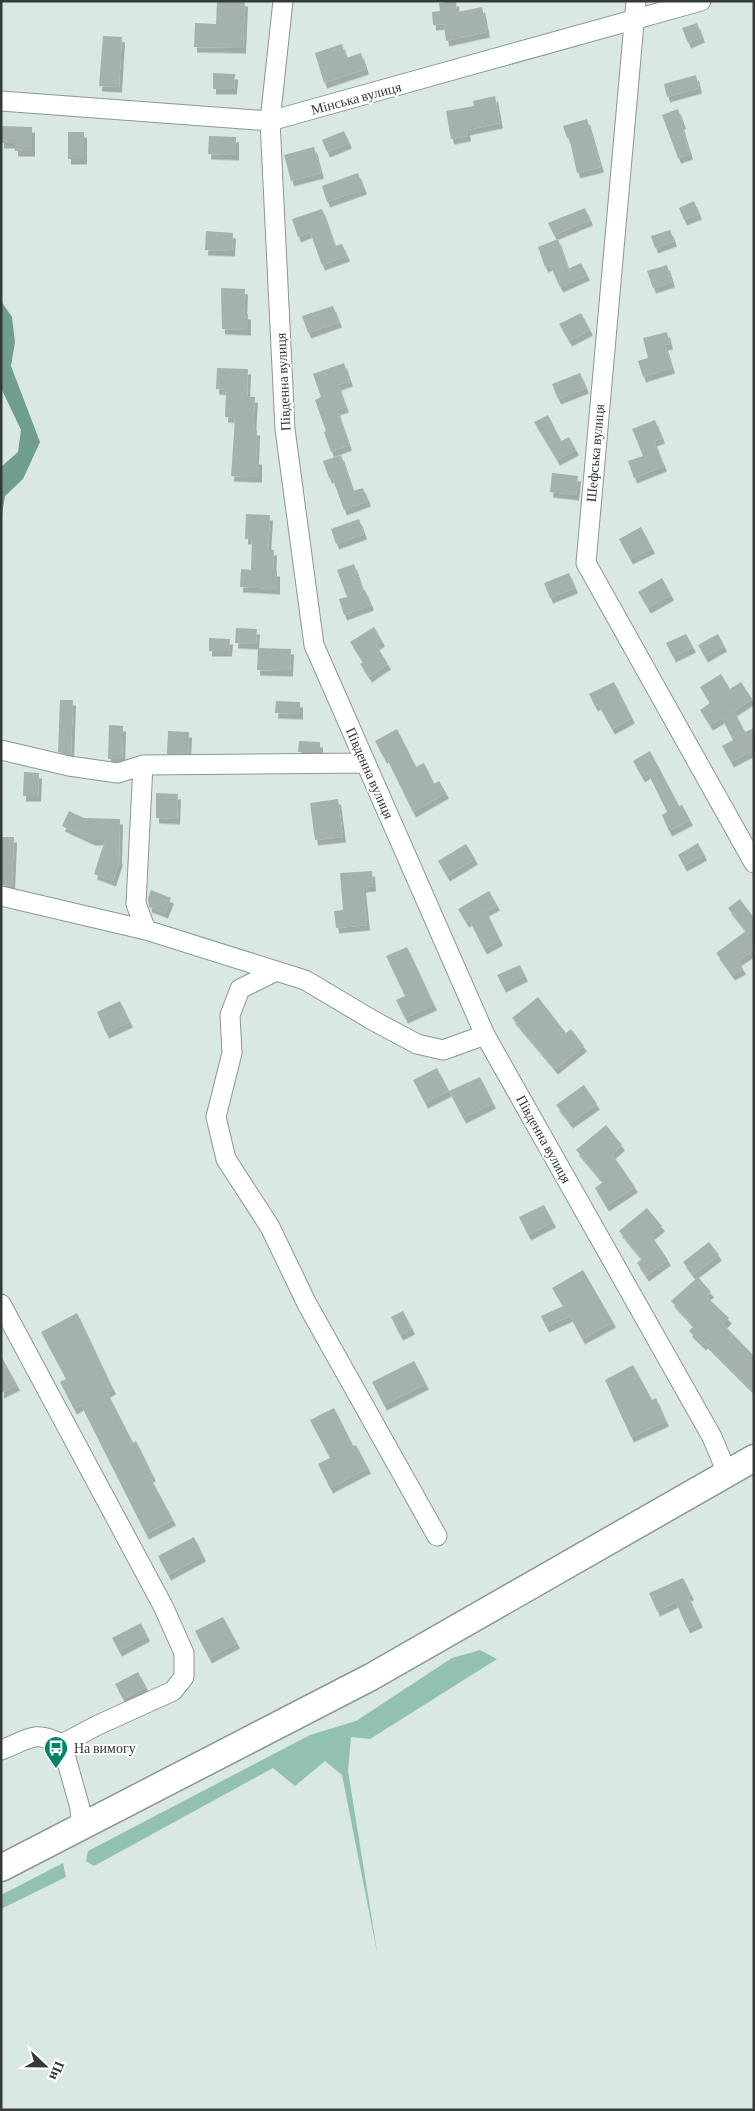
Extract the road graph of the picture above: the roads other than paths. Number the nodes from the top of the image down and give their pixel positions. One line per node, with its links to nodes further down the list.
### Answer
1 (282, 1): 6 (street, Південна вулиця)
2 (636, 1): 4 (street, Шефська вулиця)
3 (701, 1): 4 (street, Мінська вулиця)
4 (634, 21): 6 (street, Мінська вулиця); 10 (street, Шефська вулиця)
5 (1, 101): 6 (street, Мінська вулиця)
6 (270, 121): 8 (street, Південна вулиця)
7 (1, 750): 9 (street)
8 (366, 763): 9 (street); 14 (street, Південна вулиця)
9 (142, 765): 12 (street)
10 (754, 863)
11 (1, 896): 12 (street)
12 (146, 930): 13 (street)
13 (276, 971): 14 (street); 18 (street)
14 (485, 1035): 17 (street, Південна вулиця)
15 (1, 1304): 19 (street)
16 (754, 1458): 17 (street)
17 (727, 1473): 21 (street)
18 (437, 1536)
19 (62, 1744): 20 (street); 21 (street)
20 (1, 1750)
21 (81, 1827): 22 (street)
22 (1, 1868)

